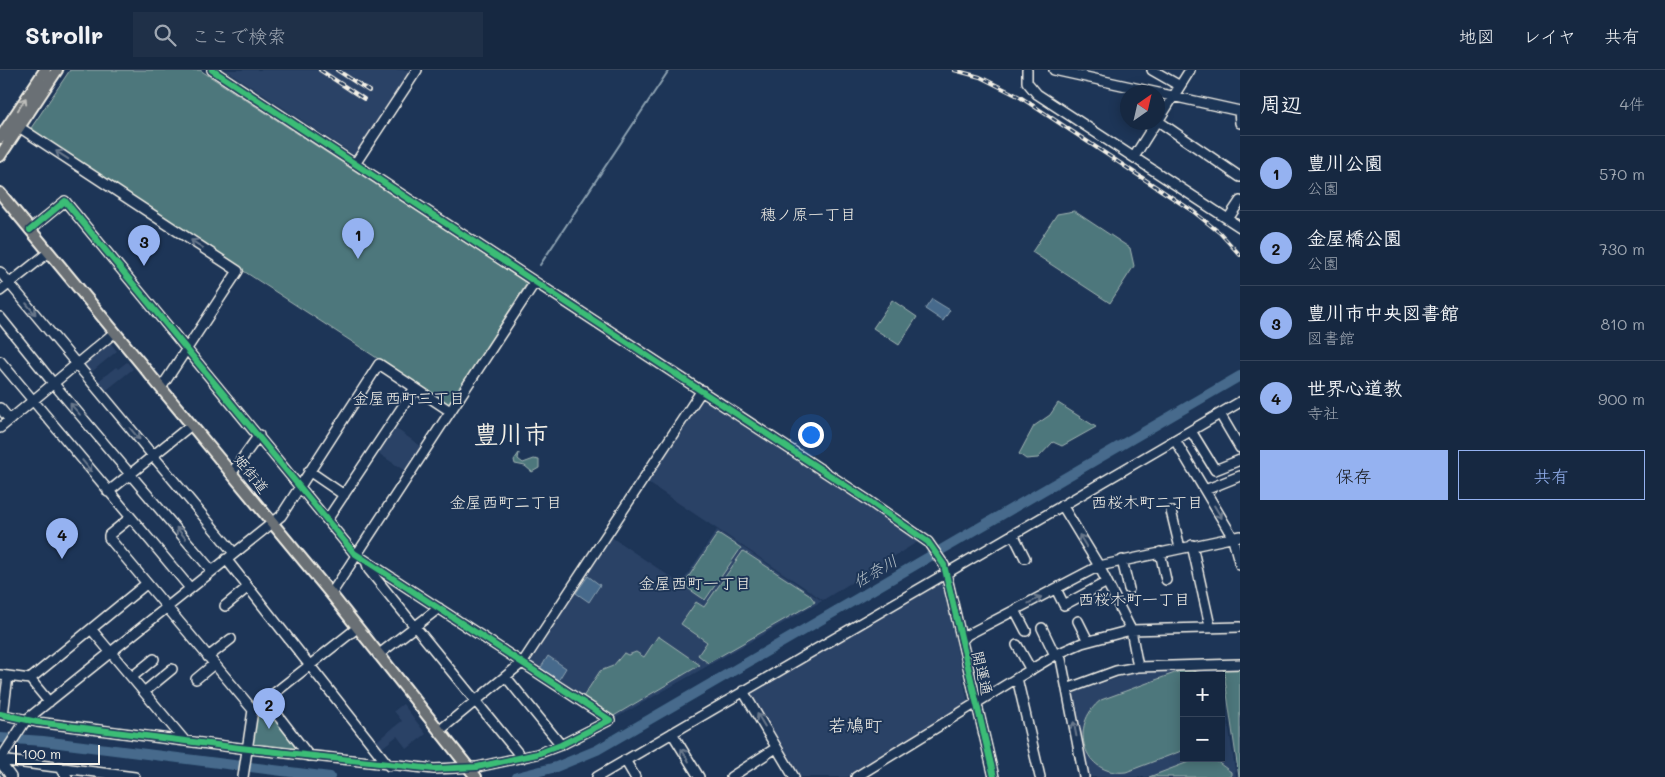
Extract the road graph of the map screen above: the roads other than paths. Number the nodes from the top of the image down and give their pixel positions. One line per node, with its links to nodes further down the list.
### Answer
1 (44, 70): 17 (main road, one-way to 1)
2 (57, 70): 15 (main road)
3 (212, 70): 20 (street)
4 (417, 70): 20 (street)
5 (1027, 70): 19 (street)
6 (1054, 70): 10 (street)
7 (1152, 70): 9 (street)
8 (1190, 70): 9 (street)
9 (1180, 86): 10 (street)
10 (1174, 96): 11 (street); 12 (street)
11 (1165, 109)
12 (1239, 111): 13 (street)
13 (1240, 123)
14 (1165, 126): 21 (street)
15 (19, 127): 18 (main road); 34 (street, one-way to 15)
16 (1151, 130): 19 (street)
17 (0, 138)
18 (0, 156)
19 (1134, 157): 24 (street)
20 (355, 164): 29 (street)
21 (1240, 177)
22 (0, 193): 26 (main road, 姫街道)
23 (1240, 201): 24 (street)
24 (1228, 219): 25 (street)
25 (1240, 227)
26 (30, 230): 27 (main road, 姫街道); 34 (street)
27 (49, 252): 30 (street); 33 (main road, 姫街道)
28 (0, 272): 30 (street)
29 (534, 282): 40 (street); 44 (street)
30 (10, 283): 31 (street); 36 (street, one-way to 36)
31 (0, 292)
32 (0, 317): 37 (street)
33 (115, 332): 36 (street); 38 (main road, 姫街道)
34 (187, 349): 38 (street); 50 (street)
35 (0, 361): 41 (street)
36 (76, 364): 37 (street); 53 (street, one-way to 53)
37 (53, 383): 41 (street); 56 (street, one-way to 37)
38 (161, 388): 47 (main road, 姫街道)
39 (415, 388): 44 (street); 55 (street); 62 (street)
40 (702, 390): 82 (street, 開運通); 113 (street)
41 (33, 401): 46 (street); 61 (street, one-way to 61)
42 (1240, 402): 45 (street)
43 (0, 408): 46 (street)
44 (450, 411): 74 (street)
45 (1220, 414): 49 (street); 52 (street)
46 (10, 420): 48 (street)
47 (191, 424): 53 (street); 57 (main road, 姫街道)
48 (0, 428)
49 (1191, 430): 51 (street); 54 (street)
50 (258, 435): 57 (street); 59 (street)
51 (1175, 440): 60 (street); 63 (street)
52 (1240, 448)
53 (153, 455): 56 (street); 73 (street)
54 (1240, 460)
55 (309, 471): 59 (street); 62 (street)
56 (131, 474): 61 (street); 81 (street, one-way to 56)
57 (231, 474): 67 (main road, 姫街道)
58 (1240, 476): 60 (street)
59 (300, 487): 66 (street); 67 (street)
60 (1205, 490): 69 (street, one-way to 69)
61 (108, 492): 65 (street)
62 (344, 495): 66 (street)
63 (1062, 505): 68 (street); 80 (street, one-way to 63)
64 (1171, 511): 71 (street)
65 (130, 518): 85 (street); 87 (street)
66 (327, 520): 74 (street)
67 (272, 523): 73 (street); 90 (main road, 姫街道)
68 (1012, 534): 75 (street); 82 (street)
69 (1236, 536): 70 (street); 79 (street)
70 (1192, 545): 71 (street); 97 (street)
71 (1180, 548): 72 (street)
72 (1160, 552): 77 (street); 83 (street)
73 (234, 553): 76 (street)
74 (357, 555): 78 (street); 90 (street)
75 (1025, 558)
76 (226, 559): 81 (street); 86 (street)
77 (1122, 560): 80 (street); 89 (street)
78 (366, 561): 93 (street); 96 (street)
79 (1240, 565)
80 (1099, 566): 84 (street); 88 (street)
81 (212, 571): 87 (street)
82 (946, 574): 105 (street, 開運通); 126 (street)
83 (1166, 580)
84 (1107, 582): 88 (street); 103 (street)
85 (146, 584): 92 (street); 101 (street)
86 (248, 587): 91 (street); 114 (street)
87 (190, 588): 92 (street)
88 (1056, 589): 94 (street, one-way to 88)
89 (1129, 589)
90 (331, 594): 99 (main road, 姫街道)
91 (225, 606)
92 (166, 607): 108 (street); 112 (street)
93 (439, 608): 96 (street); 113 (street)
94 (1015, 610): 102 (street); 105 (street)
95 (1078, 621): 106 (street)
96 (415, 626): 110 (street); 129 (street)
97 (1210, 626): 98 (street); 103 (street)
98 (1240, 627)
99 (357, 628): 110 (main road, 姫街道); 114 (street)
100 (1042, 628): 109 (street)
101 (90, 629): 108 (street); 122 (street)
102 (1026, 630)
103 (1131, 630): 106 (street); 116 (street)
104 (231, 639): 112 (street)
105 (962, 641): 131 (street, 開運通)
106 (1088, 642): 109 (street)
107 (1017, 645): 118 (street)
108 (110, 653): 120 (street); 130 (street)
109 (1057, 654): 118 (street); 125 (street)
110 (378, 655): 136 (main road, 姫街道)
111 (154, 659): 120 (street)
112 (211, 661): 124 (street); 132 (street)
113 (522, 662): 121 (street); 140 (street)
114 (311, 664): 128 (street); 147 (street)
115 (1240, 664): 116 (street)
116 (1138, 667): 125 (street)
117 (172, 669): 127 (street)
118 (1030, 670): 123 (street)
119 (4, 675): 122 (street); 133 (street)
120 (132, 677): 127 (street)
121 (506, 677): 129 (street); 140 (street)
122 (30, 678): 130 (street)
123 (1017, 678): 131 (street); 161 (street)
124 (196, 679)
125 (1067, 690): 162 (street, one-way to 125)
126 (743, 691): 137 (street); 141 (street, one-way to 126)
127 (144, 692): 139 (street)
128 (266, 700): 132 (street); 143 (street)
129 (476, 701): 136 (street); 144 (street)
130 (49, 702): 135 (street)
131 (976, 703): 159 (street); 160 (street, 開運通)
132 (254, 710): 142 (street)
133 (2, 715): 134 (street)
134 (13, 718): 135 (street); 138 (street)
135 (26, 720): 138 (street); 139 (street)
136 (439, 731): 149 (main road, 姫街道)
137 (672, 733): 146 (street); 156 (street, one-way to 137)
138 (16, 734): 145 (street)
139 (185, 741): 142 (street)
140 (561, 745): 144 (street)
141 (776, 748): 157 (street); 158 (street)
142 (247, 752): 143 (street); 153 (street)
143 (308, 756): 147 (street)
144 (522, 758): 149 (street)
145 (1, 759): 148 (street); 150 (street)
146 (625, 760): 154 (street); 155 (street)
147 (389, 766): 149 (street)
148 (60, 767): 151 (street); 152 (street)
149 (472, 773)
150 (11, 777)
151 (67, 777)
152 (135, 777)
153 (243, 777)
154 (597, 777)
155 (635, 777)
156 (698, 777)
157 (731, 777)
158 (794, 777)
159 (856, 777)
160 (994, 777)
161 (1040, 777)
162 (1084, 777)

